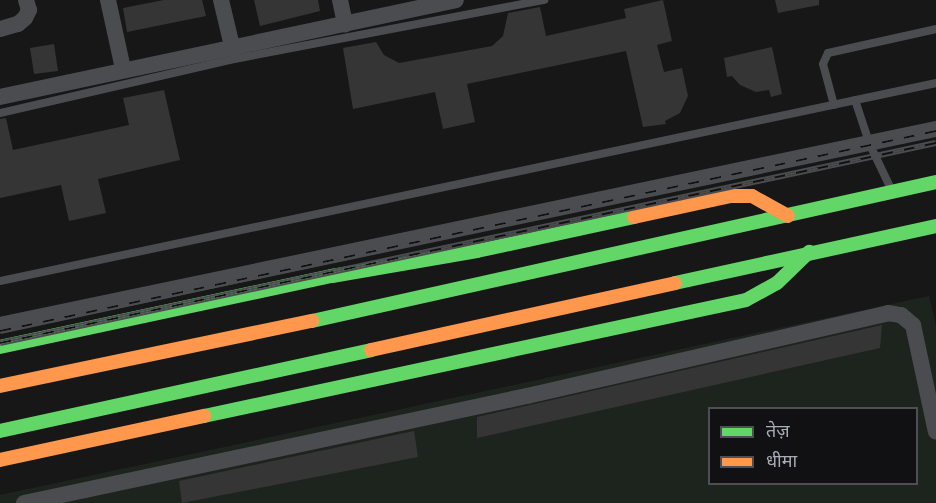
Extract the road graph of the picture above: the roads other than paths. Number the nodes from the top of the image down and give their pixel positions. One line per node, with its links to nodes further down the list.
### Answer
1 (26, 0): 8 (street)
2 (108, 0): 11 (street)
3 (221, 0): 10 (street)
4 (340, 0): 7 (street)
5 (456, 0): 7 (street)
6 (544, 0): 16 (lane)
7 (345, 24): 10 (street)
8 (0, 29)
9 (936, 29): 15 (lane)
10 (232, 46): 11 (street)
11 (123, 69): 13 (street)
12 (936, 83): 14 (lane)
13 (0, 97)
14 (855, 100): 15 (lane); 18 (lane)
15 (834, 105): 24 (lane)
16 (0, 113)
17 (936, 129): 18 (street)
18 (870, 145): 20 (lane); 25 (street)
19 (936, 182): 20 (street)
20 (893, 192): 21 (street)
21 (788, 216): 26 (street); 27 (street)
22 (936, 226): 23 (street)
23 (810, 251): 28 (street); 30 (street)
24 (0, 281)
25 (0, 325)
26 (0, 346)
27 (0, 386)
28 (0, 431)
29 (936, 432): 31 (street)
30 (0, 460)
31 (24, 503)

